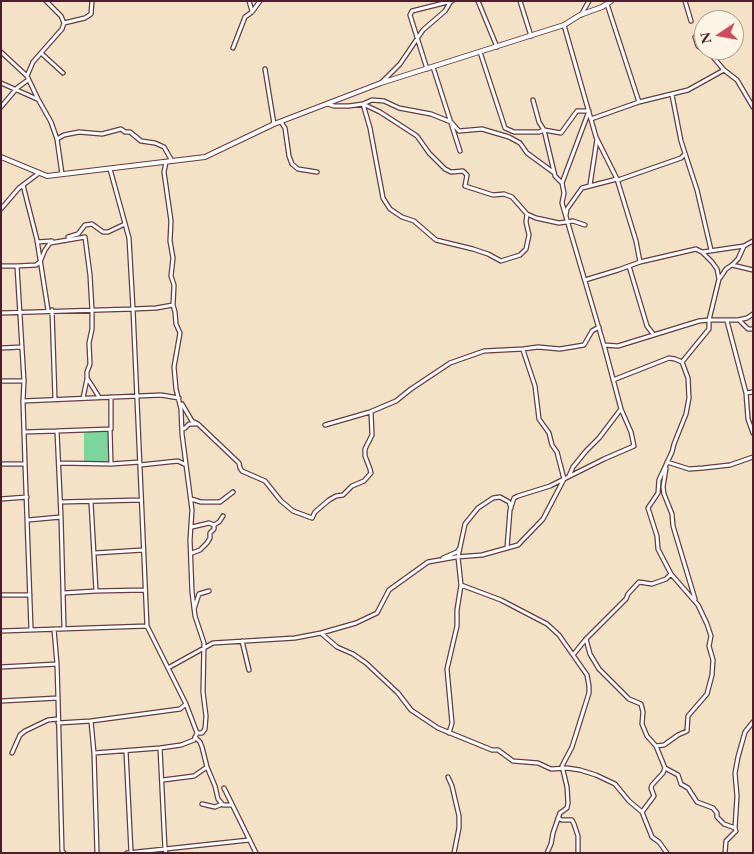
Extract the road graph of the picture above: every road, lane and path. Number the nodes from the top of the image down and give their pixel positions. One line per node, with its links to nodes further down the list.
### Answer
1 (46, 1): 13 (street)
2 (92, 1): 13 (street)
3 (249, 1): 11 (street)
4 (260, 1): 11 (street)
5 (452, 1): 17 (street); 17 (street)
6 (478, 1): 18 (street)
7 (520, 1): 16 (street)
8 (589, 1): 12 (street)
9 (685, 1): 14 (street)
10 (609, 3): 12 (street); 37 (street)
11 (252, 12): 19 (street)
12 (580, 15): 15 (street)
13 (64, 22): 22 (street)
14 (691, 22)
15 (564, 25): 16 (street); 42 (street)
16 (531, 36): 18 (street)
17 (417, 39): 26 (street); 32 (street)
18 (497, 47): 21 (street)
19 (233, 48)
20 (1, 52): 29 (street)
21 (480, 52): 24 (street); 47 (street)
22 (41, 53): 28 (street); 29 (street)
23 (716, 60): 27 (street)
24 (433, 67): 26 (street); 45 (street)
25 (265, 69): 46 (street)
26 (427, 69): 32 (street)
27 (724, 70): 34 (street); 41 (street)
28 (63, 73)
29 (27, 76): 30 (street)
30 (28, 80): 33 (street); 35 (street)
31 (1, 83): 33 (street)
32 (381, 83): 38 (street)
33 (17, 88): 35 (street); 40 (street)
34 (672, 95): 37 (street); 51 (street)
35 (38, 99): 48 (street)
36 (534, 100): 47 (street)
37 (639, 102): 43 (street)
38 (327, 103): 39 (street); 44 (street)
39 (363, 104): 45 (street); 65 (street); 65 (street)
40 (1, 107)
41 (753, 108)
42 (589, 112): 43 (street); 47 (street); 61 (street)
43 (591, 119): 49 (street)
44 (281, 122): 46 (street); 57 (street)
45 (451, 122): 50 (street); 58 (street)
46 (274, 124): 54 (street)
47 (544, 130): 58 (street)
48 (57, 139): 54 (street); 59 (street)
49 (597, 139): 60 (street); 63 (street)
50 (460, 150)
51 (685, 153): 60 (street); 73 (street)
52 (1, 157): 56 (street)
53 (166, 162): 54 (street); 55 (street); 84 (street)
54 (172, 162)
55 (110, 169): 59 (street); 68 (street)
56 (40, 172): 59 (street); 62 (street)
57 (317, 172)
58 (553, 172): 61 (street)
59 (62, 174)
60 (618, 179): 63 (street); 76 (street)
61 (562, 183): 66 (street)
62 (23, 185): 64 (street); 71 (street)
63 (590, 185): 66 (street)
64 (1, 209)
65 (527, 214): 67 (street)
66 (566, 215): 67 (street)
67 (568, 223): 69 (street); 83 (street)
68 (125, 224): 71 (street); 85 (street)
69 (585, 225)
70 (753, 241): 72 (street)
71 (37, 242): 75 (street)
72 (744, 246): 73 (street); 77 (street)
73 (711, 250): 74 (street)
74 (702, 252): 76 (street); 82 (street)
75 (40, 262): 79 (street); 86 (street); 87 (street)
76 (640, 262): 80 (street)
77 (732, 265): 81 (street); 82 (street)
78 (1, 266): 79 (street)
79 (17, 266): 88 (street)
80 (629, 266): 83 (street); 96 (street)
81 (753, 270)
82 (719, 279): 91 (street)
83 (585, 280): 94 (street)
84 (173, 305): 85 (street); 113 (street)
85 (133, 309): 87 (street); 108 (street)
86 (50, 310): 87 (street); 88 (street); 112 (street)
87 (92, 310): 102 (street)
88 (20, 311): 89 (street); 98 (street)
89 (1, 313)
90 (753, 314): 92 (street)
91 (709, 320): 93 (street); 96 (street); 101 (street)
92 (740, 320): 93 (street); 95 (street)
93 (727, 321): 107 (street)
94 (599, 328): 97 (street); 100 (street)
95 (753, 329)
96 (654, 335): 97 (street)
97 (604, 345): 103 (street)
98 (22, 347): 99 (street); 105 (street)
99 (1, 348)
100 (523, 349): 116 (street); 134 (street)
101 (682, 362): 103 (street); 127 (street)
102 (87, 378): 110 (street); 111 (street)
103 (613, 380): 115 (street)
104 (1, 381): 105 (street)
105 (24, 381): 114 (street)
106 (753, 392): 107 (street)
107 (746, 393): 123 (street)
108 (137, 396): 109 (street); 113 (street); 132 (street)
109 (111, 397): 111 (street); 120 (street)
110 (83, 398): 111 (street); 112 (street)
111 (100, 398)
112 (56, 399): 114 (street)
113 (180, 400): 117 (street); 119 (street)
114 (23, 401): 121 (street)
115 (621, 409): 134 (street); 134 (street)
116 (371, 412): 117 (street); 118 (street)
117 (196, 424): 119 (street)
118 (325, 426)
119 (182, 429): 124 (street)
120 (110, 430): 122 (street); 131 (street)
121 (24, 432): 122 (street); 130 (street)
122 (57, 432): 128 (street)
123 (753, 433)
124 (185, 456): 126 (street); 133 (street)
125 (753, 457): 127 (street)
126 (178, 461): 132 (street); 133 (street)
127 (667, 461): 155 (street); 163 (street)
128 (58, 463): 131 (street); 140 (street)
129 (1, 464): 130 (street)
130 (25, 464): 136 (street)
131 (111, 464): 132 (street)
132 (140, 464): 139 (street)
133 (186, 466): 138 (street)
134 (566, 478): 142 (street); 149 (street)
135 (233, 492): 138 (street)
136 (27, 497): 137 (street); 145 (street)
137 (1, 499)
138 (190, 499): 147 (street)
139 (141, 500): 141 (street); 150 (street)
140 (61, 502): 141 (street); 144 (street)
141 (91, 502): 151 (street)
142 (511, 508): 148 (street); 149 (street)
143 (223, 516): 146 (street)
144 (61, 517): 145 (street); 160 (street)
145 (28, 520): 162 (street)
146 (214, 525): 147 (street); 152 (street)
147 (192, 527): 152 (street)
148 (459, 548): 153 (street); 154 (street)
149 (508, 548): 153 (street)
150 (143, 550): 151 (street); 157 (street)
151 (95, 553): 158 (street)
152 (192, 553): 164 (street)
153 (457, 557): 154 (street); 156 (street)
154 (440, 559): 170 (street)
155 (671, 574): 163 (street); 171 (street)
156 (462, 585): 174 (street); 186 (street)
157 (145, 590): 158 (street); 165 (street)
158 (96, 591): 160 (street)
159 (209, 591): 164 (street)
160 (64, 593): 166 (street)
161 (1, 595): 162 (street)
162 (30, 596): 167 (street)
163 (696, 602): 188 (street)
164 (194, 610): 173 (street)
165 (147, 626): 166 (street); 177 (street)
166 (64, 628): 168 (street)
167 (31, 629): 168 (street); 169 (street)
168 (54, 629): 175 (street)
169 (1, 630)
170 (321, 634): 172 (street); 186 (street)
171 (586, 639): 174 (street); 188 (street)
172 (242, 641): 173 (street); 178 (street)
173 (204, 648): 177 (street); 185 (street)
174 (573, 655): 194 (street)
175 (57, 664): 176 (street); 179 (street)
176 (1, 667)
177 (168, 668): 181 (street)
178 (249, 670)
179 (58, 698): 180 (street); 182 (street)
180 (1, 701)
181 (186, 704): 183 (street); 185 (street)
182 (58, 721): 183 (street); 191 (street); 208 (street)
183 (91, 721): 192 (street)
184 (753, 722): 204 (street)
185 (197, 732): 187 (street)
186 (449, 733): 194 (street)
187 (195, 737): 189 (street); 193 (street)
188 (656, 746): 195 (street)
189 (160, 748): 190 (street); 197 (street)
190 (126, 751): 192 (street); 207 (street)
191 (12, 753)
192 (94, 753): 209 (street)
193 (207, 767): 197 (street); 200 (street)
194 (563, 768): 202 (street); 203 (street)
195 (665, 768): 202 (street); 204 (street)
196 (448, 777): 212 (street)
197 (163, 780): 206 (street)
198 (224, 788): 201 (street)
199 (202, 804): 200 (street)
200 (222, 804): 201 (street)
201 (231, 805): 205 (street)
202 (642, 812): 215 (street)
203 (558, 818): 213 (street); 214 (street)
204 (735, 828): 216 (street)
205 (249, 840): 206 (street); 211 (street)
206 (165, 851): 207 (street)
207 (133, 852): 210 (street)
208 (64, 853)
209 (97, 853)
210 (127, 853)
211 (256, 853)
212 (454, 853)
213 (547, 853)
214 (578, 853)
215 (667, 853)
216 (725, 853)

